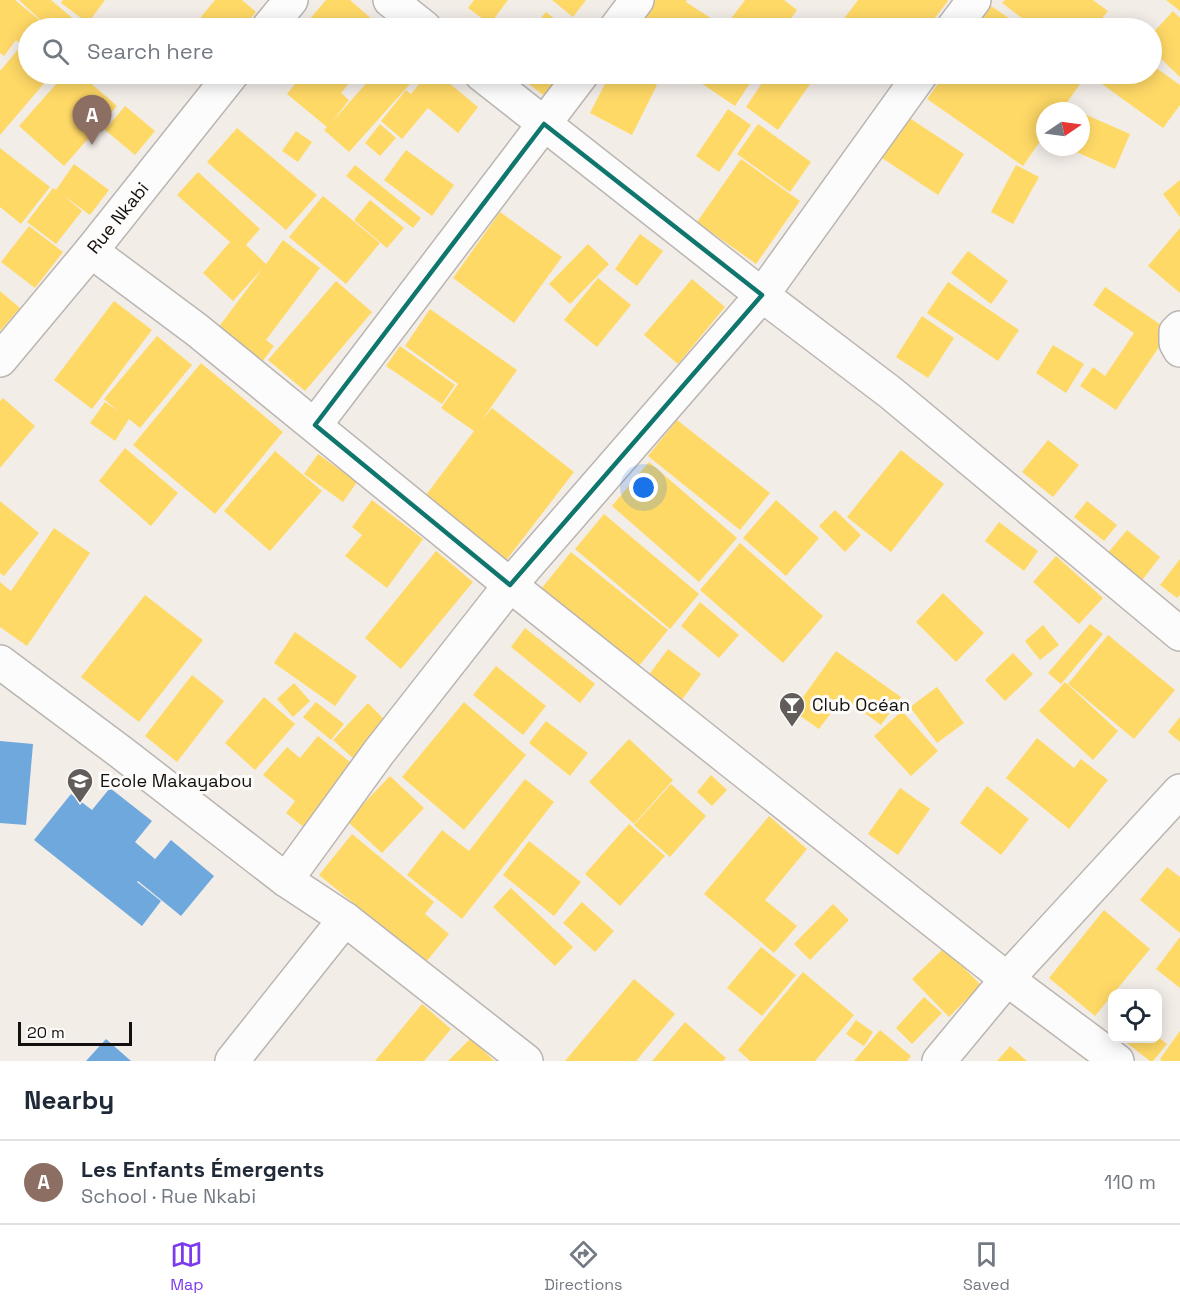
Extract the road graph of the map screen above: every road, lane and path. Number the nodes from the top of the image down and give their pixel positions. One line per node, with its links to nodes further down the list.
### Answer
1 (291, 0): 5 (street)
2 (390, 0): 6 (street)
3 (637, 0): 7 (street)
4 (974, 0): 8 (street)
5 (276, 18)
6 (412, 18)
7 (623, 18)
8 (960, 18)
9 (224, 84): 14 (street, Rue Nkabi)
10 (494, 84): 13 (street)
11 (574, 84): 13 (street)
12 (914, 84): 15 (street)
13 (544, 124): 15 (street); 19 (street)
14 (91, 251): 18 (street, Rue Nkabi); 19 (street)
15 (762, 295): 20 (street); 21 (street)
16 (1180, 328): 17 (street)
17 (1180, 350)
18 (0, 360)
19 (315, 425): 20 (street)
20 (510, 585): 24 (street); 26 (street)
21 (1180, 634)
22 (0, 662): 24 (street)
23 (1180, 791): 26 (street)
24 (286, 880): 25 (street)
25 (345, 919): 27 (street); 28 (street)
26 (1007, 979): 29 (street); 30 (street)
27 (232, 1061)
28 (526, 1061)
29 (939, 1061)
30 (1117, 1061)

